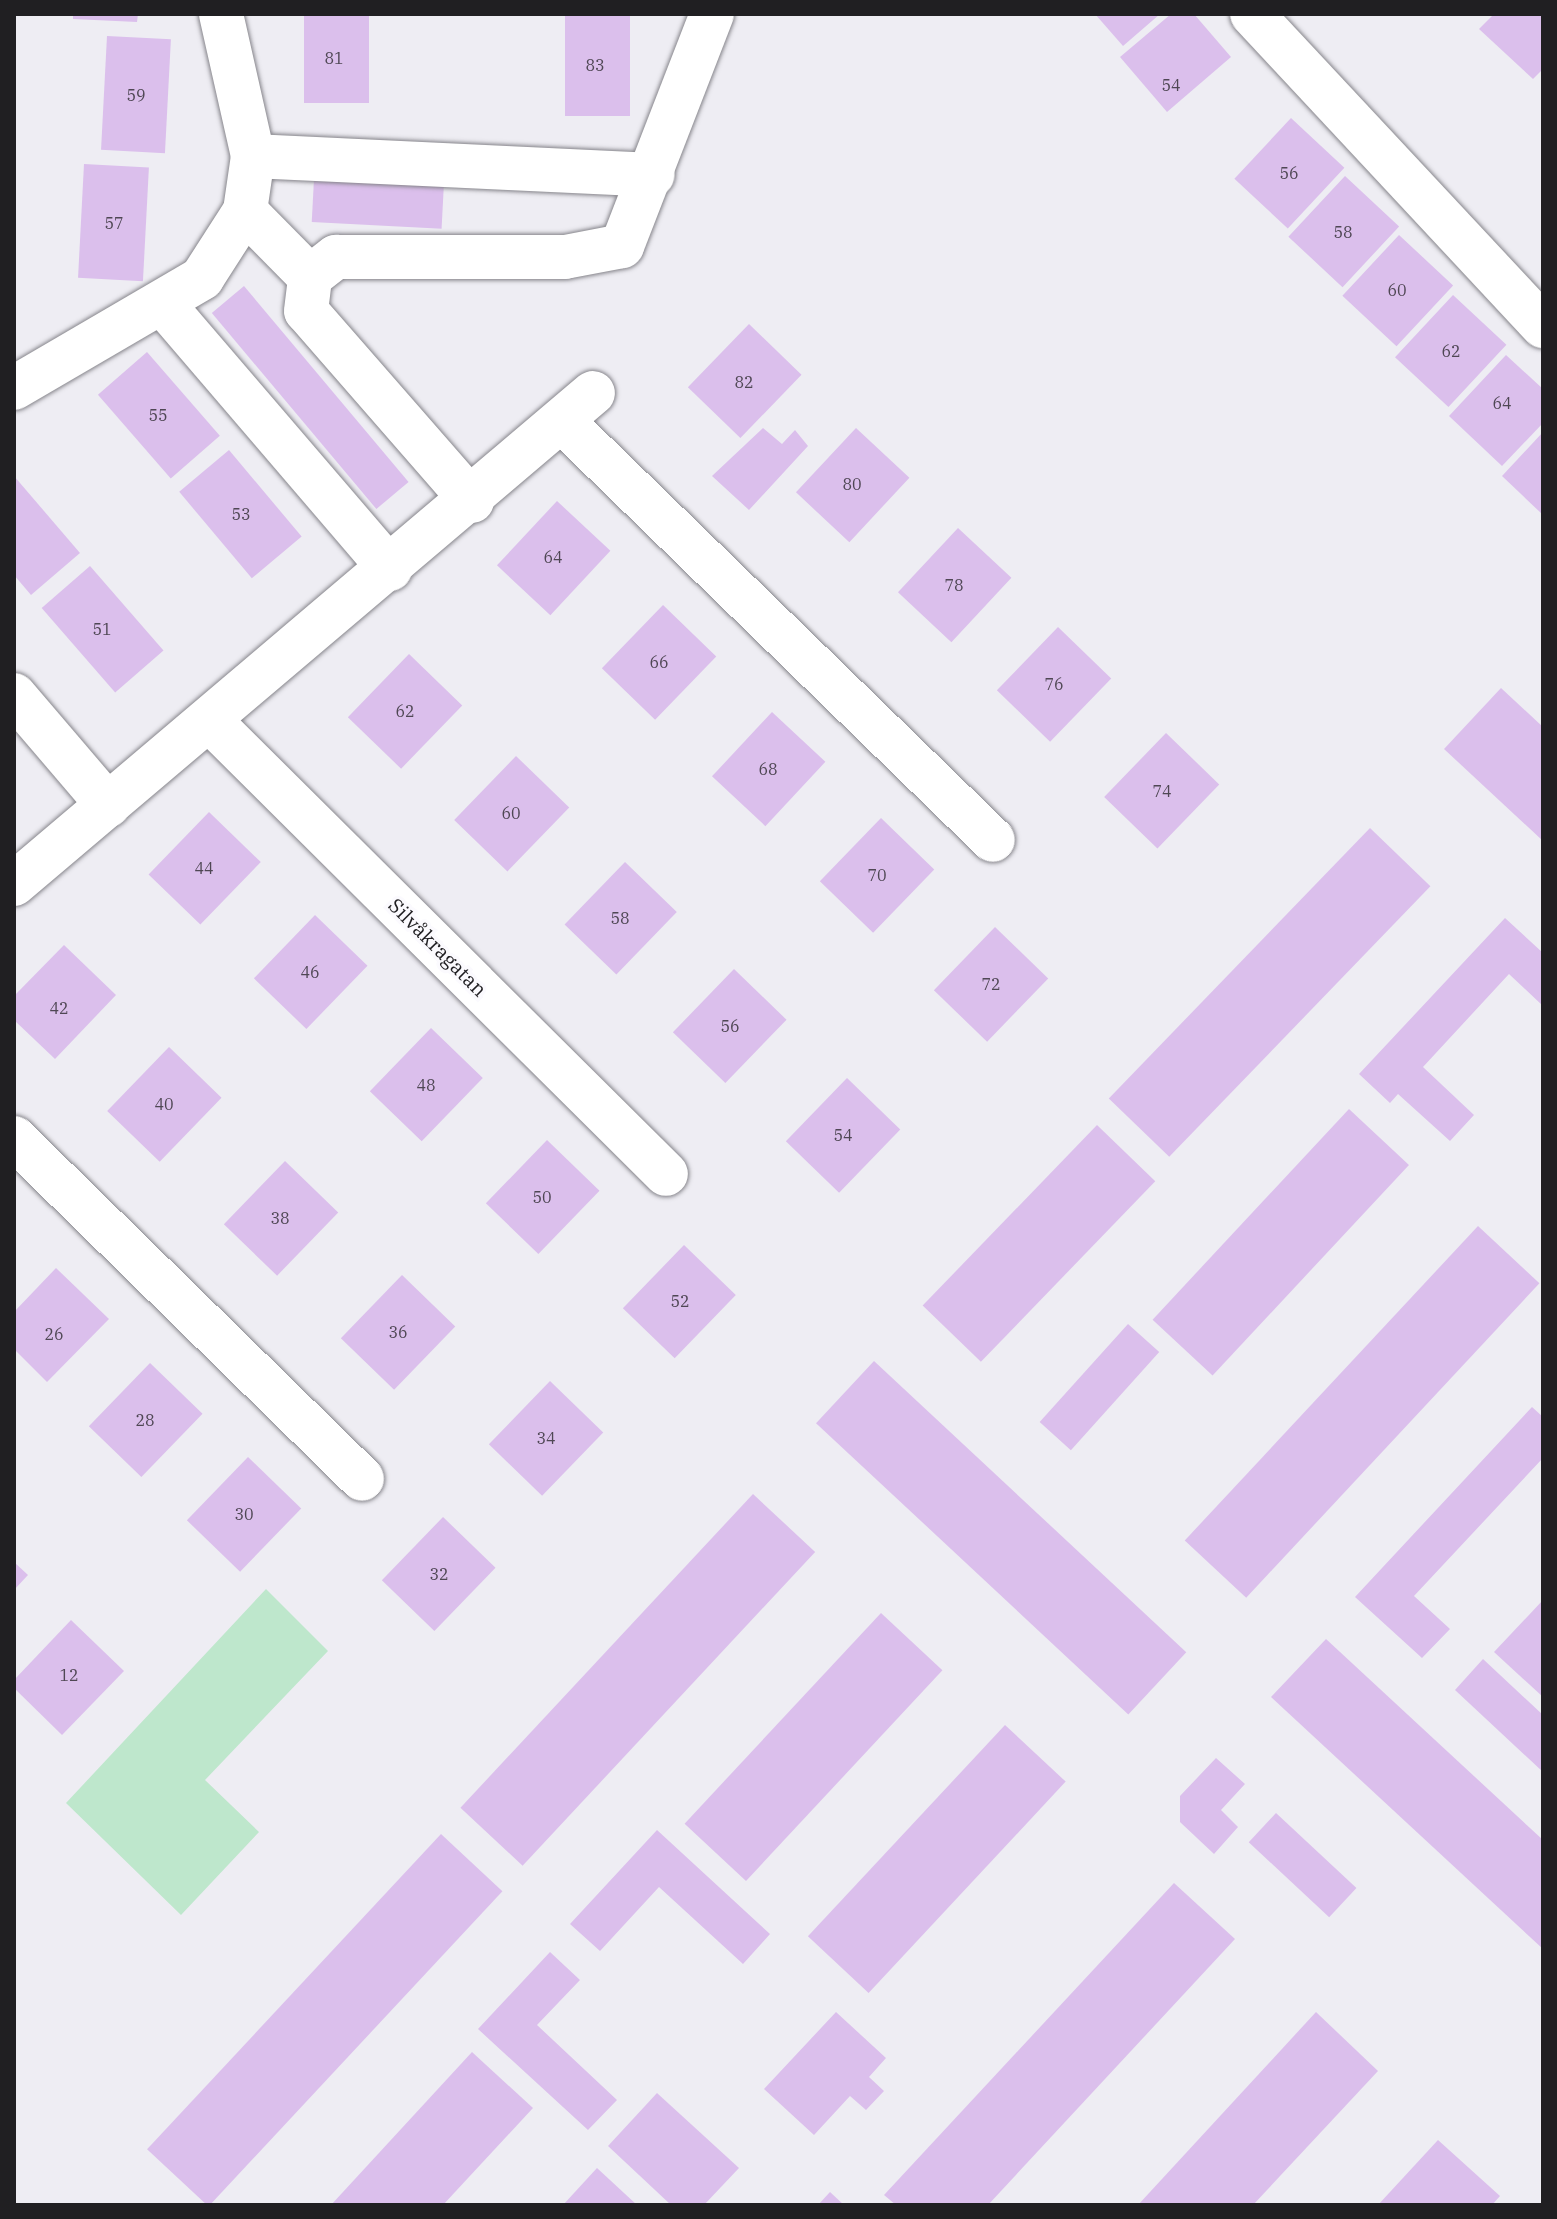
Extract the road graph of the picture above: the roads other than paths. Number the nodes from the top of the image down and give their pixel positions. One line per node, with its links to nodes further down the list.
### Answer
1 (221, 14): 4 (street)
2 (712, 14): 5 (street)
3 (1262, 17): 9 (street)
4 (253, 156): 5 (street); 6 (street)
5 (653, 175): 7 (street)
6 (245, 211): 7 (street); 8 (street)
7 (310, 277): 11 (street)
8 (163, 304): 10 (street); 12 (street)
9 (1543, 326)
10 (14, 388)
11 (472, 501): 12 (street); 16 (street)
12 (390, 569): 14 (street)
13 (14, 695): 15 (street)
14 (209, 720): 15 (street); 19 (street, Silvåkragatan)
15 (108, 805): 17 (street)
16 (993, 840)
17 (14, 884)
18 (14, 1138): 20 (street)
19 (666, 1174)
20 (362, 1479)

